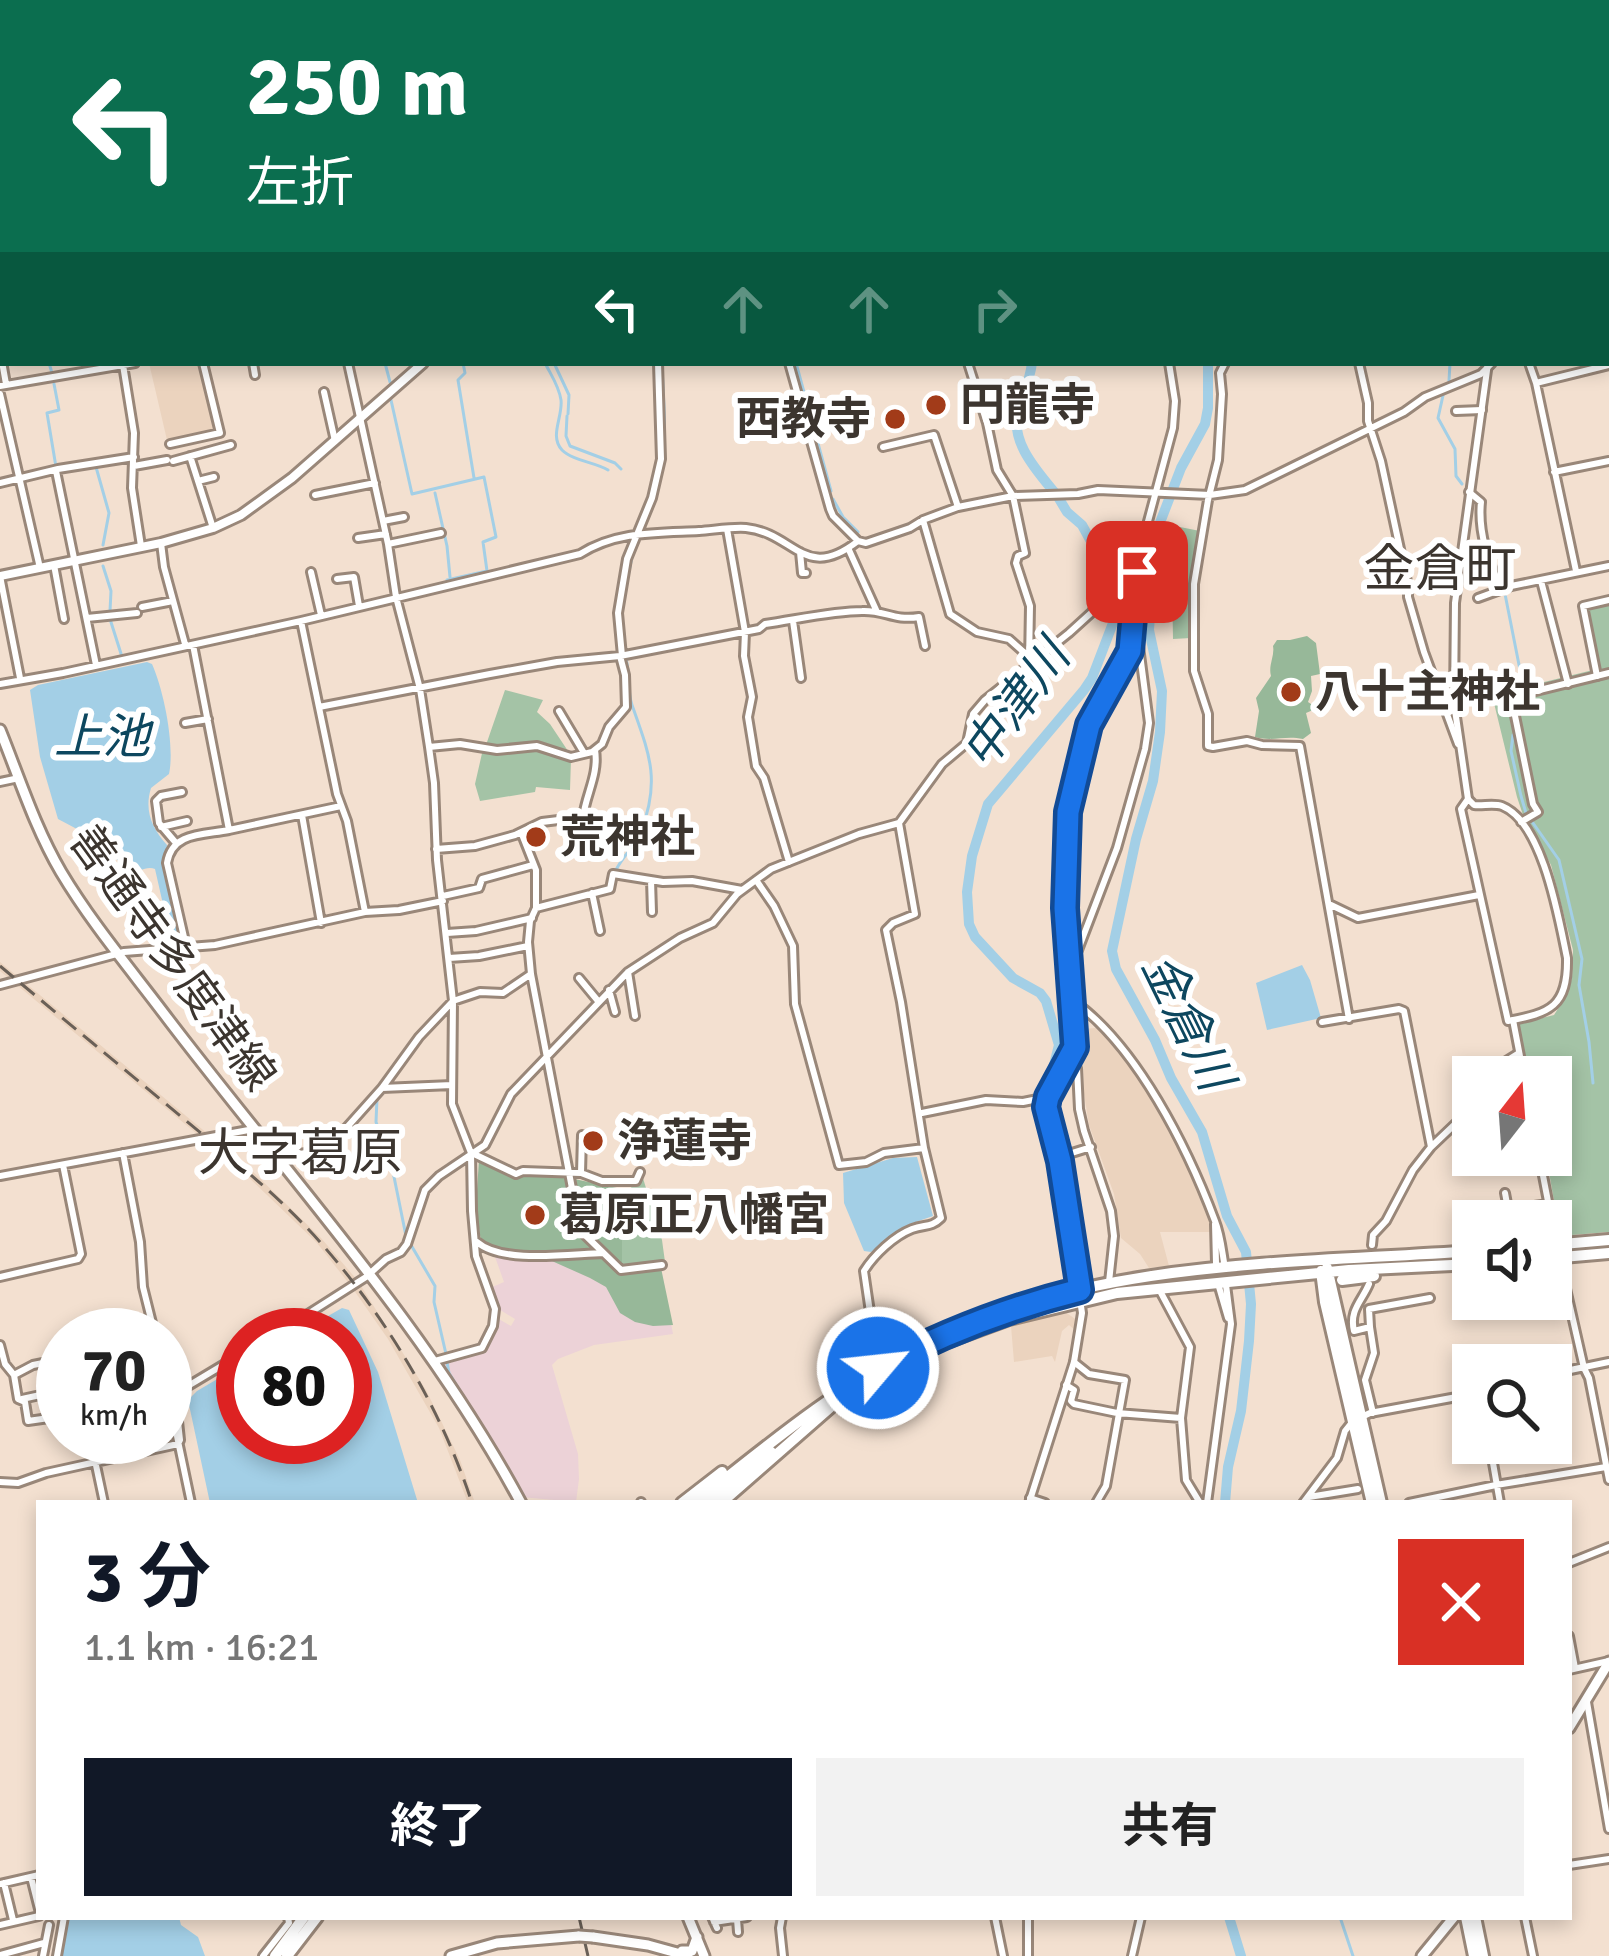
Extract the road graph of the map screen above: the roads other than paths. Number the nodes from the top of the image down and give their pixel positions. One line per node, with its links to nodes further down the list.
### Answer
1 (118, 366): 19 (street)
2 (123, 366): 31 (street)
3 (204, 366): 26 (street)
4 (254, 366): 17 (street)
5 (349, 366): 23 (street)
6 (420, 366): 23 (main road)
7 (658, 366): 52 (street)
8 (790, 366): 54 (street)
9 (969, 366): 43 (street)
10 (1169, 366): 40 (street)
11 (1221, 366): 42 (street)
12 (1360, 366): 24 (street)
13 (1488, 366): 24 (street)
14 (1489, 366): 21 (street)
15 (1530, 366): 18 (street)
16 (1605, 366): 18 (street)
17 (255, 375)
18 (1536, 383): 33 (street)
19 (2, 388): 35 (street)
20 (324, 392): 25 (street)
21 (1482, 410): 22 (street); 39 (street)
22 (1456, 411)
23 (360, 419): 25 (main road); 37 (street)
24 (1370, 428): 42 (street); 102 (street)
25 (335, 441): 48 (main road)
26 (170, 444)
27 (231, 445): 29 (street)
28 (883, 447): 44 (street)
29 (190, 456): 31 (street); 36 (street)
30 (1609, 461): 33 (street)
31 (134, 462): 32 (street); 57 (street)
32 (56, 471): 35 (street); 61 (street)
33 (1554, 472): 65 (street)
34 (214, 477): 36 (street)
35 (21, 479): 38 (street); 64 (street)
36 (198, 481): 48 (street)
37 (375, 483): 41 (street); 47 (street)
38 (0, 484)
39 (1469, 492): 71 (street); 102 (street)
40 (1159, 493): 42 (street); 43 (street); 60 (street)
41 (315, 495)
42 (1210, 495): 128 (street)
43 (1012, 496): 44 (street); 88 (street)
44 (958, 507): 46 (street)
45 (404, 517): 47 (street)
46 (923, 520): 54 (street); 88 (street)
47 (383, 521): 51 (street)
48 (213, 527): 55 (main road)
49 (727, 530): 52 (street); 59 (street); 83 (street)
50 (441, 533): 56 (street)
51 (386, 534): 53 (street); 56 (street)
52 (639, 534): 72 (street); 87 (street)
53 (358, 538)
54 (858, 541): 58 (street)
55 (160, 543): 57 (main road); 74 (street)
56 (388, 544): 72 (street)
57 (142, 547): 61 (main road)
58 (848, 549): 59 (street); 77 (street)
59 (800, 552): 67 (street)
60 (1138, 560): 84 (street); 88 (street)
61 (76, 561): 62 (main road); 79 (street)
62 (53, 566): 64 (main road); 80 (street)
63 (1609, 566): 65 (street)
64 (40, 568): 68 (main road)
65 (1576, 571): 70 (street)
66 (311, 572): 78 (street)
67 (806, 573)
68 (0, 576): 93 (street)
69 (337, 579): 76 (street)
70 (1541, 581): 71 (street); 95 (street)
71 (1502, 590): 73 (street)
72 (396, 597): 76 (street); 96 (street)
73 (1478, 598)
74 (173, 601): 79 (street); 85 (street)
75 (1609, 601): 91 (street)
76 (359, 606): 78 (street)
77 (877, 612): 82 (street); 86 (street)
78 (321, 616): 81 (street)
79 (87, 618): 89 (street)
80 (64, 619)
81 (301, 621): 85 (street); 97 (street)
82 (793, 621): 83 (street); 92 (street)
83 (745, 632): 87 (street); 120 (street)
84 (1132, 635): 139 (street); 139 (street)
85 (189, 645): 89 (street); 99 (street)
86 (925, 646)
87 (621, 656): 96 (street); 104 (street)
88 (1029, 660): 114 (street)
89 (96, 665): 93 (street)
90 (1609, 673): 91 (street)
91 (1597, 676): 95 (street)
92 (801, 678)
93 (20, 680): 94 (street)
94 (0, 684)
95 (1568, 684): 113 (street)
96 (420, 688): 97 (street); 103 (street)
97 (319, 707): 110 (street)
98 (559, 711): 105 (street)
99 (208, 719): 100 (street); 116 (street)
100 (185, 723)
101 (0, 730): 106 (main road, 善通寺多度津線)
102 (1459, 744): 109 (street)
103 (429, 747): 105 (street); 119 (street)
104 (595, 750): 105 (street); 117 (street)
105 (584, 753)
106 (19, 778): 107 (street); 138 (main road, 善通寺多度津線)
107 (0, 782)
108 (182, 792): 115 (street)
109 (1468, 799): 113 (street); 126 (street)
110 (340, 806): 111 (street); 131 (street)
111 (302, 815): 116 (street); 133 (street)
112 (187, 821): 115 (street)
113 (1521, 822): 154 (street)
114 (899, 823): 120 (street); 164 (street)
115 (161, 827): 118 (street)
116 (229, 830): 118 (street)
117 (521, 832): 119 (street); 121 (street)
118 (176, 843): 136 (street)
119 (436, 849): 127 (street)
120 (789, 862): 123 (street)
121 (533, 865): 127 (street); 129 (street)
122 (651, 880): 124 (street); 125 (street); 130 (street)
123 (756, 880): 124 (street); 170 (street)
124 (742, 890): 141 (street)
125 (592, 893): 129 (street); 134 (street)
126 (1479, 895): 128 (street); 154 (street)
127 (443, 899): 131 (street); 135 (street)
128 (1328, 902): 153 (street)
129 (536, 908): 132 (street)
130 (652, 911)
131 (365, 912): 133 (street)
132 (532, 918): 135 (street); 137 (street)
133 (321, 923): 136 (street)
134 (600, 931)
135 (447, 933): 140 (street)
136 (186, 946): 138 (street)
137 (528, 946): 140 (street); 142 (street)
138 (118, 954): 144 (street); 166 (main road, 善通寺多度津線)
139 (1068, 955): 146 (street)
140 (449, 958): 147 (street)
141 (628, 971): 145 (street); 150 (street)
142 (530, 974): 147 (street); 159 (street)
143 (579, 978): 148 (street)
144 (0, 985)
145 (609, 990): 148 (street); 151 (street)
146 (1072, 1000): 160 (street); 198 (street)
147 (453, 1001): 161 (street); 162 (street)
148 (598, 1001): 159 (street)
149 (645, 1001): 150 (street)
150 (633, 1003): 152 (street)
151 (615, 1012)
152 (635, 1016)
153 (1349, 1018): 155 (street); 169 (street)
154 (1513, 1020): 156 (street)
155 (1322, 1022)
156 (1519, 1053): 157 (street); 158 (street)
157 (1515, 1056)
158 (1520, 1056)
159 (544, 1057): 172 (street); 176 (street)
160 (1069, 1062): 163 (street); 168 (street)
161 (452, 1085): 162 (street); 172 (street)
162 (382, 1088): 173 (street)
163 (1048, 1097): 164 (street); 174 (street)
164 (920, 1114): 170 (street)
165 (1452, 1127): 169 (street)
166 (254, 1129): 171 (street); 173 (main road, 善通寺多度津線)
167 (582, 1135): 178 (street)
168 (1091, 1147): 174 (street); 201 (street)
169 (1431, 1147): 184 (street)
170 (924, 1148): 216 (street)
171 (124, 1153): 175 (street); 207 (street)
172 (471, 1154): 176 (street); 182 (street); 196 (street)
173 (275, 1157): 196 (main road, 善通寺多度津線)
174 (1059, 1157): 204 (street)
175 (63, 1165): 179 (street); 199 (street)
176 (569, 1172): 178 (street); 188 (street)
177 (640, 1172): 178 (street)
178 (581, 1173)
179 (0, 1176)
180 (1505, 1192): 181 (street)
181 (1506, 1200)
182 (475, 1239): 188 (street); 212 (street)
183 (1609, 1240): 185 (highway)
184 (1372, 1245)
185 (1572, 1248)
186 (1452, 1252): 193 (highway)
187 (1572, 1252): 189 (highway)
188 (603, 1253): 190 (street)
189 (1609, 1253)
190 (662, 1265)
191 (1452, 1266): 194 (highway)
192 (1452, 1267): 200 (highway)
193 (1322, 1268): 194 (highway); 195 (highway); 197 (highway); 206 (highway)
194 (1374, 1269): 200 (highway)
195 (1282, 1270): 197 (highway); 198 (highway)
196 (369, 1274): 208 (street); 212 (main road, 善通寺多度津線)
197 (1305, 1274): 206 (highway)
198 (1221, 1275): 201 (highway); 203 (highway); 249 (street)
199 (0, 1277)
200 (1342, 1280): 206 (highway)
201 (1109, 1284): 204 (highway)
202 (1369, 1284): 210 (street)
203 (1159, 1287): 204 (highway); 228 (street)
204 (1081, 1294): 213 (street); 216 (highway); 225 (highway)
205 (1430, 1298): 210 (street)
206 (1330, 1303): 227 (highway)
207 (148, 1308)
208 (317, 1308)
209 (1572, 1320): 217 (street)
210 (1370, 1327): 227 (street)
211 (0, 1345): 219 (street)
212 (435, 1360): 241 (main road, 善通寺多度津線)
213 (1074, 1362): 221 (street); 226 (street)
214 (1609, 1362): 217 (street)
215 (36, 1365): 219 (street)
216 (878, 1368): 220 (highway)
217 (1584, 1368): 218 (street); 234 (street)
218 (1572, 1370)
219 (14, 1375): 224 (street)
220 (856, 1382): 242 (highway); 243 (highway)
221 (1066, 1385): 226 (street); 246 (street)
222 (36, 1396): 224 (street)
223 (1452, 1398): 227 (street)
224 (18, 1400): 229 (street)
225 (833, 1405): 244 (highway); 245 (highway)
226 (1120, 1413): 228 (street); 247 (street)
227 (1362, 1417): 250 (street); 251 (highway); 252 (highway)
228 (1181, 1418): 248 (street)
229 (36, 1420)
230 (88, 1464): 236 (street)
231 (97, 1464): 239 (street)
232 (182, 1464): 240 (street)
233 (1492, 1464): 237 (street)
234 (1606, 1467): 235 (street); 237 (street)
235 (1609, 1480)
236 (0, 1482)
237 (1496, 1485): 253 (street); 254 (street)
238 (1358, 1489): 250 (street)
239 (103, 1500)
240 (190, 1500)
241 (519, 1500)
242 (686, 1500)
243 (699, 1500)
244 (712, 1500)
245 (724, 1500)
246 (1029, 1500)
247 (1098, 1500)
248 (1201, 1500)
249 (1203, 1500)
250 (1305, 1500)
251 (1372, 1500)
252 (1380, 1500)
253 (1433, 1500)
254 (1500, 1500)
255 (1609, 1547): 256 (street)
256 (1572, 1562)
257 (1609, 1662): 258 (street); 259 (main road)
258 (1572, 1669)
259 (1586, 1700): 260 (main road); 262 (street)
260 (1572, 1723)
261 (1609, 1757): 262 (street)
262 (1598, 1760): 263 (street)
263 (1609, 1829)
264 (1609, 1859): 265 (street)
265 (1572, 1864)
266 (35, 1876): 267 (street)
267 (2, 1884): 283 (street)
268 (36, 1915): 283 (street)
269 (41, 1920): 290 (street)
270 (63, 1920): 296 (street)
271 (288, 1920): 297 (street)
272 (300, 1920): 293 (highway)
273 (317, 1920): 293 (highway)
274 (689, 1920): 289 (main road)
275 (737, 1920): 287 (street)
276 (781, 1920): 301 (street)
277 (995, 1920): 302 (street)
278 (1028, 1920): 303 (street)
279 (1140, 1920): 304 (street)
280 (1470, 1920): 288 (highway)
281 (1471, 1920): 305 (highway)
282 (1527, 1920): 306 (street)
283 (14, 1922): 285 (street)
284 (1451, 1922): 288 (main road); 294 (main road)
285 (0, 1925)
286 (49, 1925): 290 (street)
287 (738, 1931)
288 (1470, 1935): 305 (highway)
289 (697, 1937): 291 (main road); 300 (main road)
290 (45, 1940): 292 (street); 295 (street)
291 (648, 1945): 298 (main road, bridge); 299 (main road)
292 (0, 1954)
293 (281, 1954)
294 (1427, 1954)
295 (44, 1956)
296 (57, 1956)
297 (263, 1956)
298 (451, 1956)
299 (688, 1956)
300 (704, 1956)
301 (783, 1956)
302 (1003, 1956)
303 (1028, 1956)
304 (1132, 1956)
305 (1479, 1956)
306 (1533, 1956)

